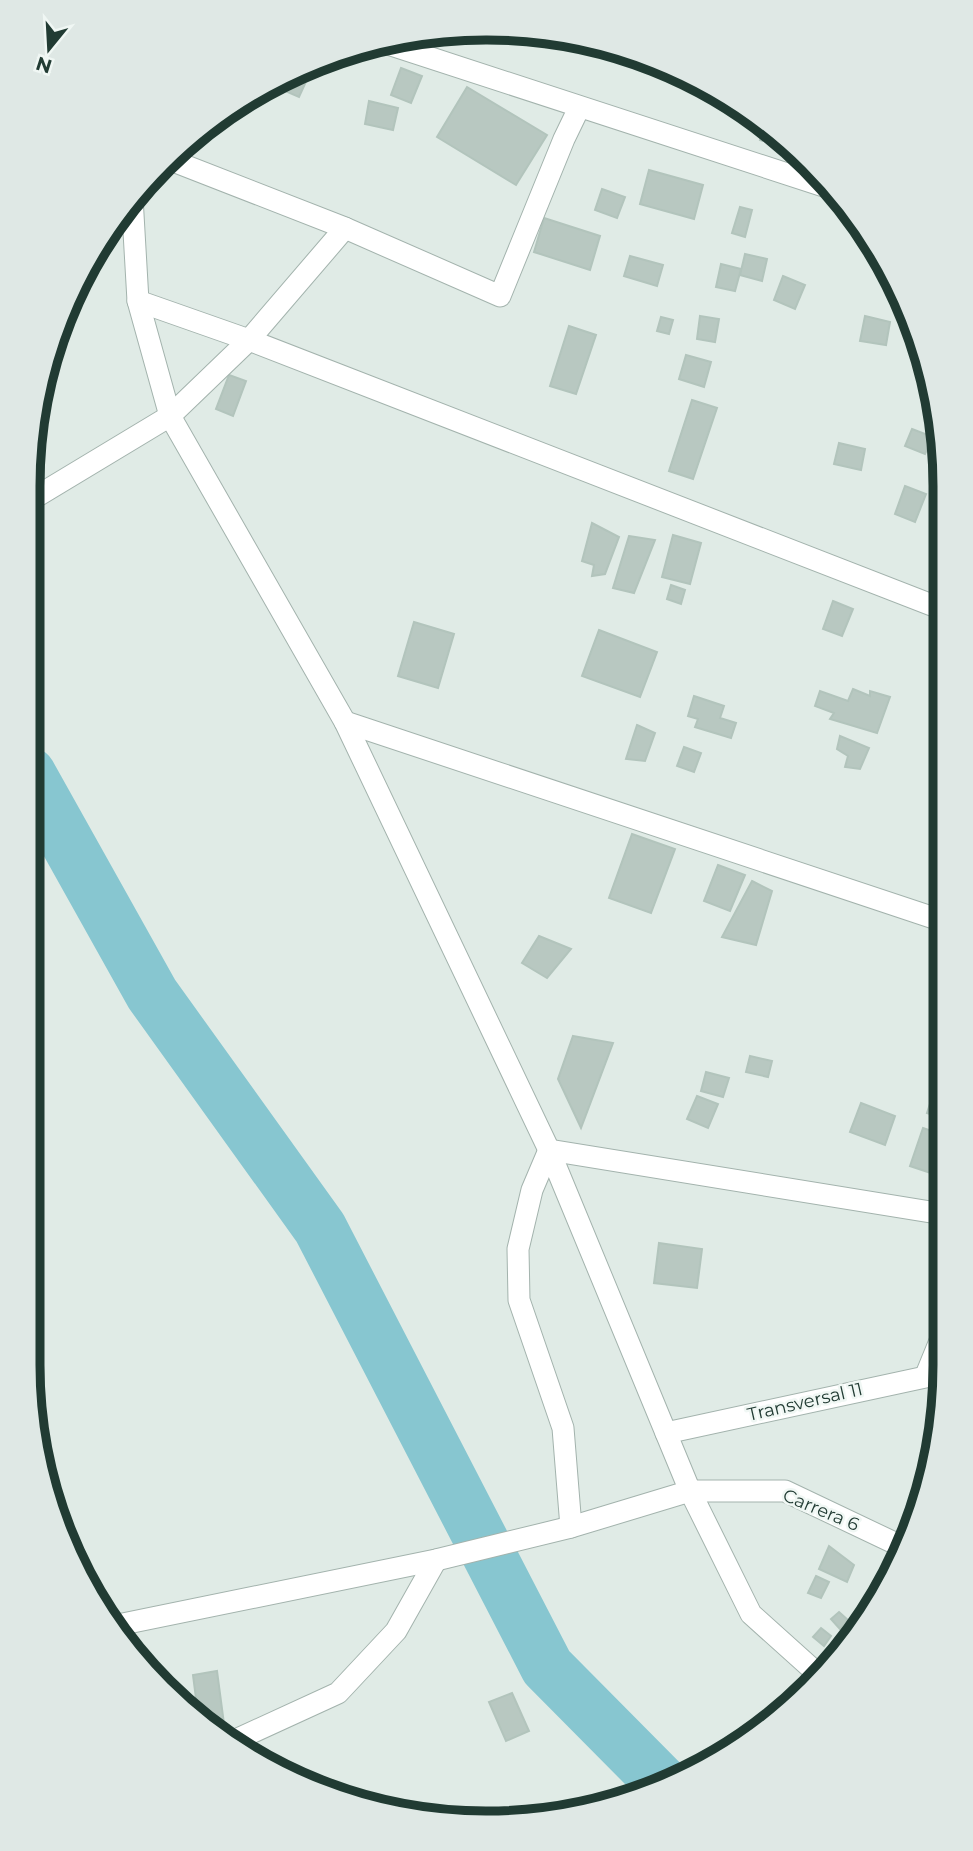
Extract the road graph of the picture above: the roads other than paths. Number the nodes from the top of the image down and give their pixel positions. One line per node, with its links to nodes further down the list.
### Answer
1 (402, 49): 2 (street)
2 (579, 108): 4 (street); 6 (street)
3 (179, 163): 6 (street)
4 (813, 183)
5 (133, 214): 7 (street)
6 (345, 228): 8 (street)
7 (138, 301): 8 (street); 9 (street)
8 (249, 340): 9 (street); 11 (street)
9 (170, 416): 10 (street); 12 (street)
10 (40, 494)
11 (933, 606)
12 (345, 722): 13 (street); 14 (street)
13 (933, 918)
14 (549, 1150): 15 (street); 17 (street); 19 (street)
15 (933, 1212)
16 (933, 1375): 17 (street, Transversal 11)
17 (666, 1433): 18 (street)
18 (690, 1491): 19 (street, Carrera 6); 20 (street, Carrera 6); 23 (street)
19 (571, 1527): 21 (street, Carrera 6)
20 (895, 1543)
21 (436, 1560): 22 (street, Carrera 6); 24 (street)
22 (123, 1624)
23 (812, 1669)
24 (241, 1737)

